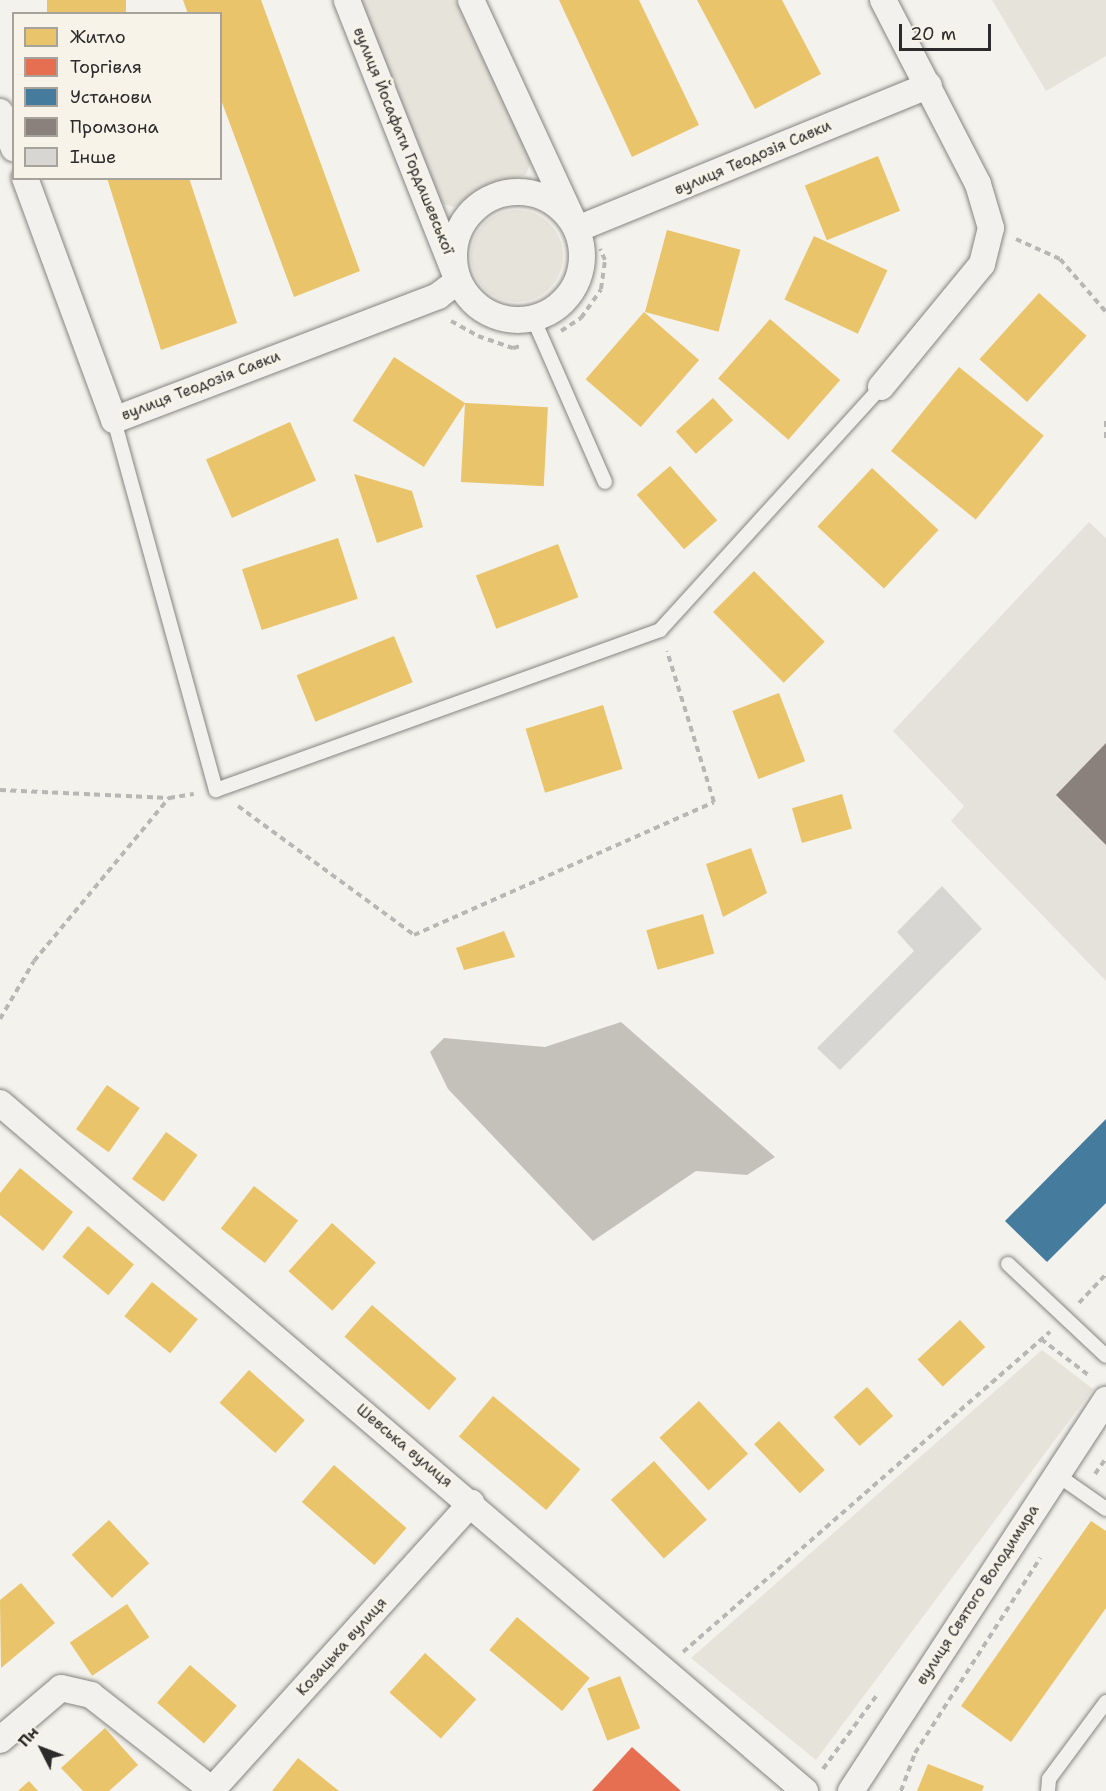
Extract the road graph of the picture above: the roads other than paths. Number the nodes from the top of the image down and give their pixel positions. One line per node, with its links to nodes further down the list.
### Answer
1 (347, 0): 9 (street, вулиця Йосафати Гордашевської)
2 (471, 0): 8 (street, вулиця Йосафати Гордашевської)
3 (883, 0): 4 (street)
4 (929, 85): 8 (street, вулиця Теодозія Савки); 11 (street)
5 (0, 112): 6 (street)
6 (12, 143)
7 (26, 180): 12 (street, вулиця Теодозія Савки)
8 (584, 228): 9 (street, вулиця Йосафати Гордашевської); 10 (street, вулиця Йосафати Гордашевської)
9 (448, 288): 10 (street, вулиця Йосафати Гордашевської); 12 (street, вулиця Теодозія Савки)
10 (537, 330): 13 (lane)
11 (881, 387): 12 (lane)
12 (114, 420)
13 (605, 482)
14 (0, 1102): 19 (street, Шевська вулиця)
15 (1008, 1264): 16 (lane)
16 (1106, 1356)
17 (1100, 1390): 18 (street, вулиця Святого Володимира)
18 (1056, 1474): 20 (lane); 25 (street, вулиця Святого Володимира)
19 (471, 1503): 23 (street, Шевська вулиця); 24 (street, Козацька вулиця)
20 (1106, 1509)
21 (1106, 1702): 26 (lane)
22 (0, 1740): 24 (street, Козацька вулиця)
23 (812, 1784)
24 (212, 1791)
25 (851, 1791)
26 (1048, 1791)

